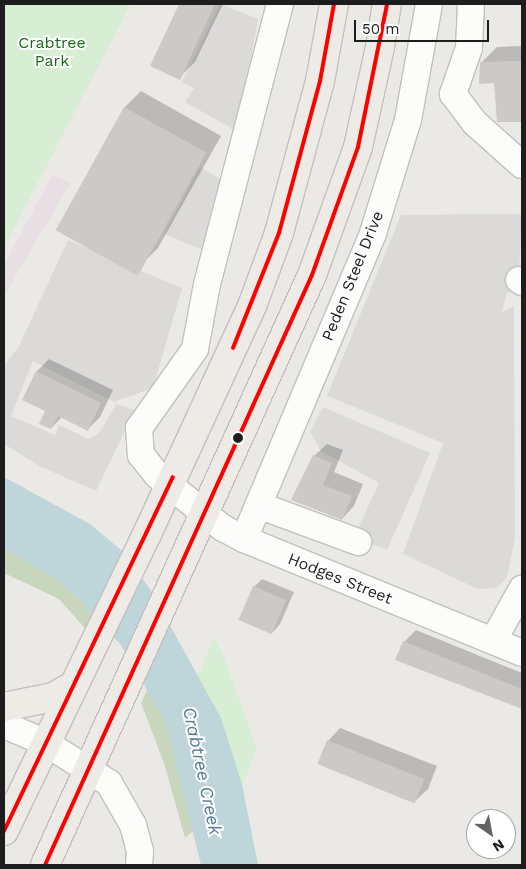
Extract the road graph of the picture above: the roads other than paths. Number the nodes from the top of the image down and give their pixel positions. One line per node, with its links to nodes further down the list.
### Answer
1 (280, 4): 7 (street, Hodges Street)
2 (334, 4): 7 (main road)
3 (387, 4): 9 (main road)
4 (429, 4): 8 (street, Peden Steel Drive)
5 (471, 4): 6 (street)
6 (522, 165)
7 (169, 484): 9 (street, Hodges Street); 15 (main road)
8 (258, 506): 10 (street, Peden Steel Drive); 11 (street)
9 (205, 513): 10 (street, Hodges Street); 19 (main road)
10 (244, 539): 13 (street, Hodges Street)
11 (358, 542)
12 (522, 589): 13 (street)
13 (493, 641): 14 (street, Hodges Street)
14 (522, 653)
15 (75, 679): 16 (main road); 18 (main road)
16 (4, 707)
17 (4, 724): 18 (street)
18 (44, 742): 19 (street); 20 (main road)
19 (78, 762): 21 (main road); 22 (street)
20 (4, 831)
21 (45, 865)
22 (139, 865)

